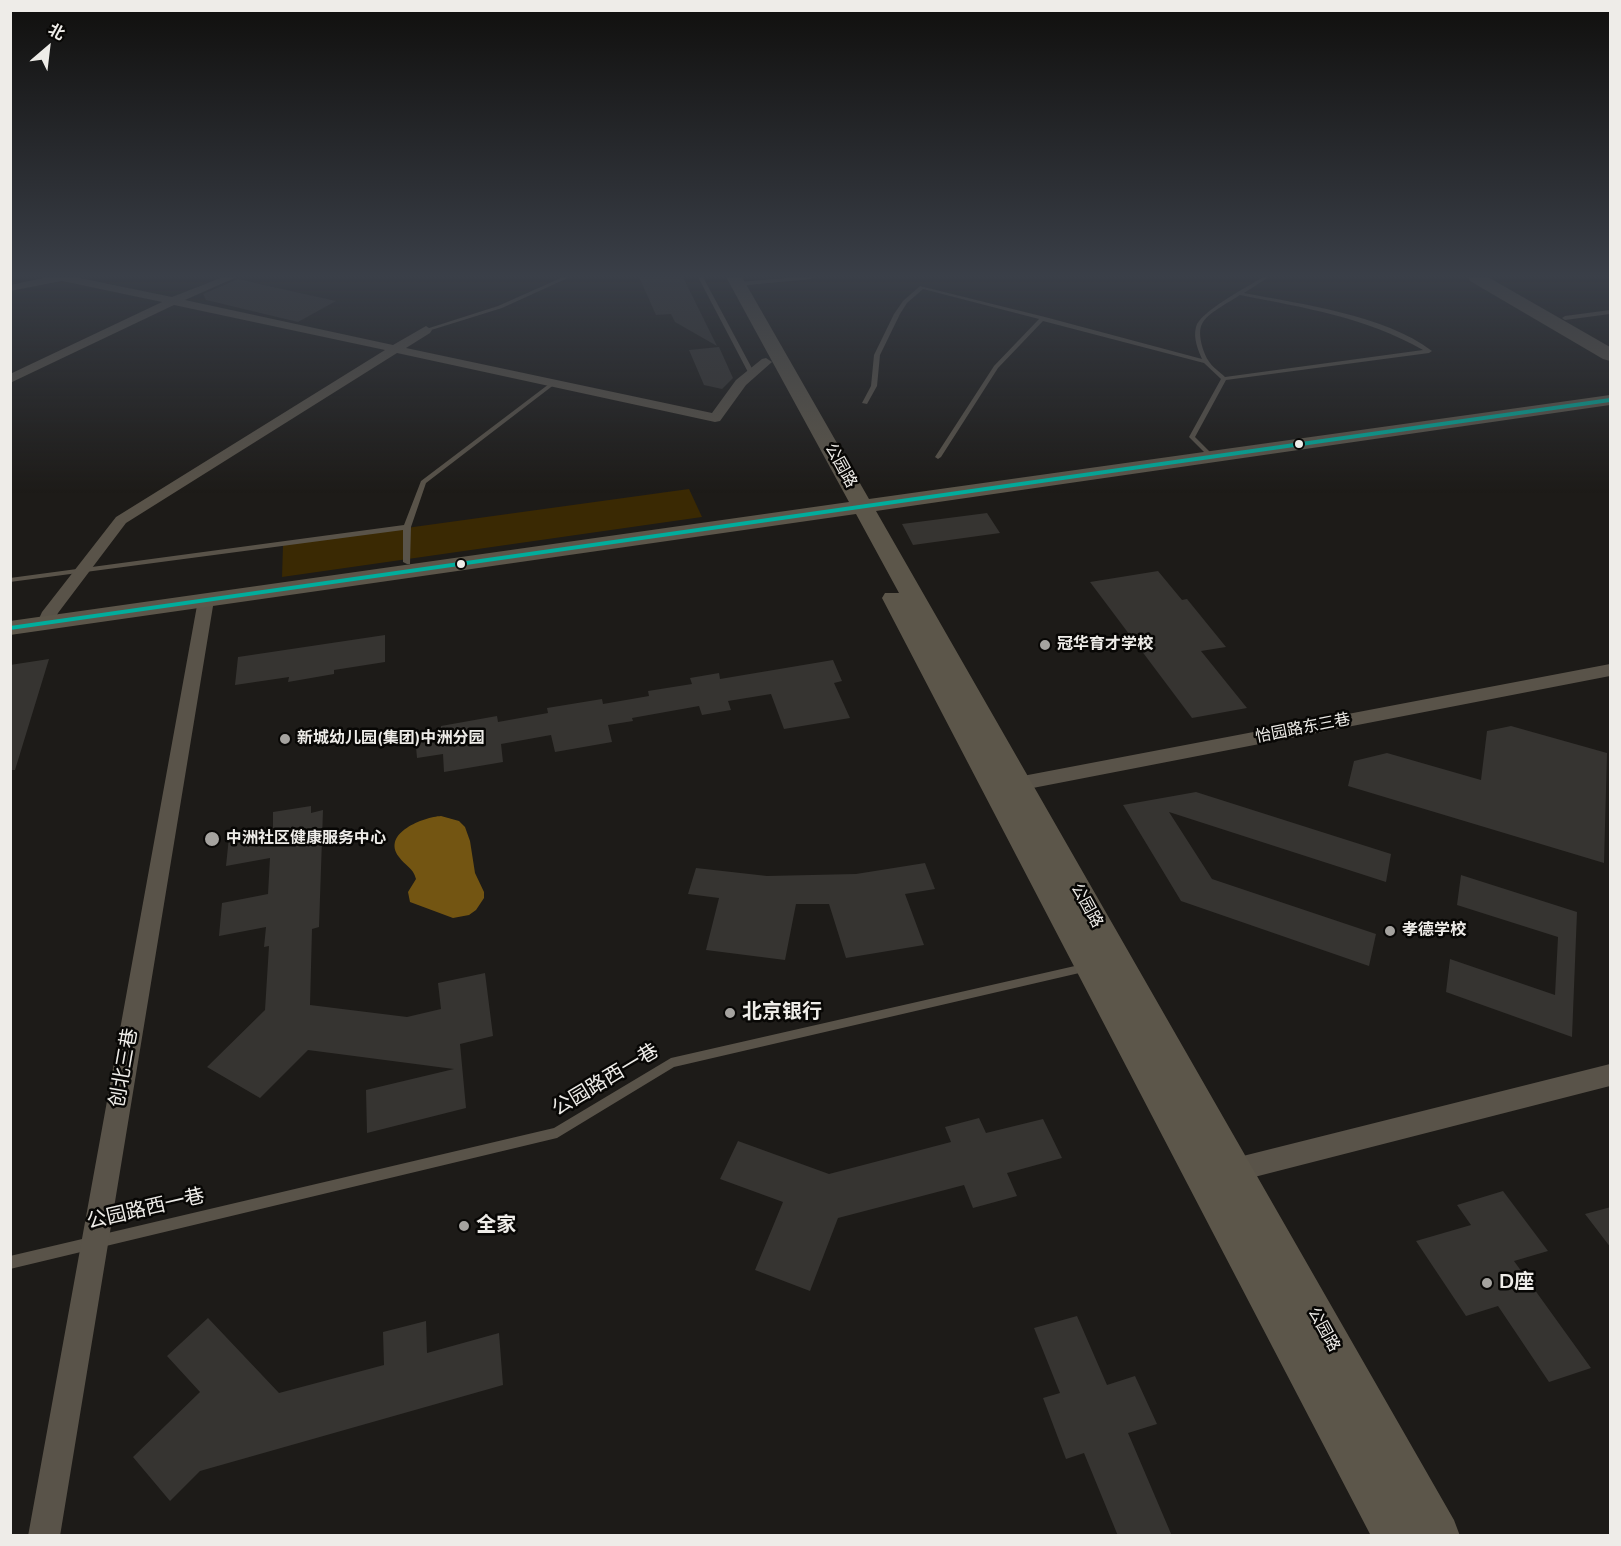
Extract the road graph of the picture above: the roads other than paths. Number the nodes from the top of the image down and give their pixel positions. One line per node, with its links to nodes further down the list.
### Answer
1 (74, 349): 14 (street)
2 (394, 349): 15 (street); 24 (street)
3 (747, 349): 12 (lane)
4 (753, 349): 12 (main road, 公园路)
5 (769, 349): 21 (main road, 公园路)
6 (880, 349): 18 (lane)
7 (1013, 349): 20 (lane)
8 (1158, 349): 11 (lane)
9 (1201, 349): 11 (lane)
10 (1426, 349): 13 (lane)
11 (1206, 362): 13 (lane)
12 (759, 368): 15 (street); 21 (main road, 公园路)
13 (1224, 379): 19 (lane)
14 (10, 380)
15 (553, 383): 22 (lane)
16 (1611, 392): 19 (main road)
17 (1611, 400): 19 (main road)
18 (865, 403)
19 (1208, 453): 21 (main road)
20 (938, 457)
21 (852, 504): 23 (main road); 26 (main road); 31 (main road, 公园路)
22 (407, 527): 23 (lane); 24 (lane)
23 (407, 562): 28 (main road)
24 (82, 571): 25 (lane); 28 (street)
25 (10, 580)
26 (206, 600): 28 (main road); 36 (street, 创北三巷)
27 (10, 618): 28 (main road)
28 (48, 618): 29 (main road)
29 (10, 628)
30 (1611, 670): 31 (street, 怡园路东三巷)
31 (1007, 786): 32 (main road, 公园路)
32 (1104, 963): 34 (main road, 公园路); 35 (main road, 公园路); 36 (lane, 公园路西一巷)
33 (1611, 1075): 34 (street)
34 (1234, 1170): 35 (street); 40 (main road, 公园路)
35 (1204, 1178): 39 (main road, 公园路)
36 (95, 1243): 37 (lane, 公园路西一巷); 38 (street, 创北三巷)
37 (10, 1263)
38 (44, 1536)
39 (1396, 1536)
40 (1438, 1536)

